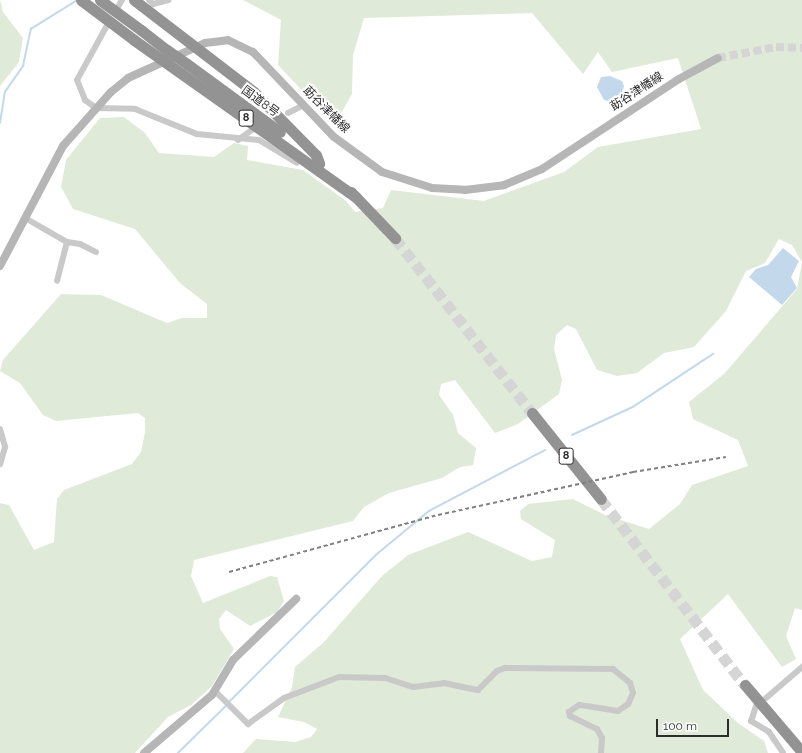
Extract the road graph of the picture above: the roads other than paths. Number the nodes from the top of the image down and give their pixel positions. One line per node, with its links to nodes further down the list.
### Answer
1 (81, 0): 9 (highway, 8, bridge)
2 (100, 0): 16 (highway, 国道8号 / 8, bridge)
3 (122, 0): 11 (street)
4 (134, 0): 7 (highway, 8)
5 (148, 0): 6 (street)
6 (168, 0)
7 (195, 47): 9 (main road, 莇谷津幡線); 10 (main road, 莇谷津幡線); 16 (highway, 8)
8 (718, 58): 10 (main road, 莇谷津幡線)
9 (163, 62): 11 (main road, 莇谷津幡線); 17 (highway, 8)
10 (304, 105): 12 (street)
11 (96, 108): 14 (street); 18 (main road, 莇谷津幡線)
12 (288, 113)
13 (253, 130): 14 (street)
14 (238, 140): 15 (street)
15 (297, 163)
16 (319, 164): 17 (highway, 国道8号 / 8)
17 (356, 197): 19 (highway, 国道8号 / 8)
18 (25, 218): 20 (street); 22 (main road, 莇谷津幡線)
19 (395, 238)
20 (67, 242): 21 (street); 23 (street)
21 (96, 252)
22 (0, 266)
23 (57, 281)
24 (532, 413): 27 (highway, 8)
25 (0, 429): 26 (street)
26 (0, 464)
27 (601, 499)
28 (296, 598): 31 (main road)
29 (802, 667): 32 (street)
30 (745, 685): 34 (highway)
31 (215, 691): 35 (main road); 36 (street)
32 (766, 698)
33 (756, 706): 37 (street)
34 (802, 752)
35 (144, 753)
36 (601, 753)
37 (783, 753)

